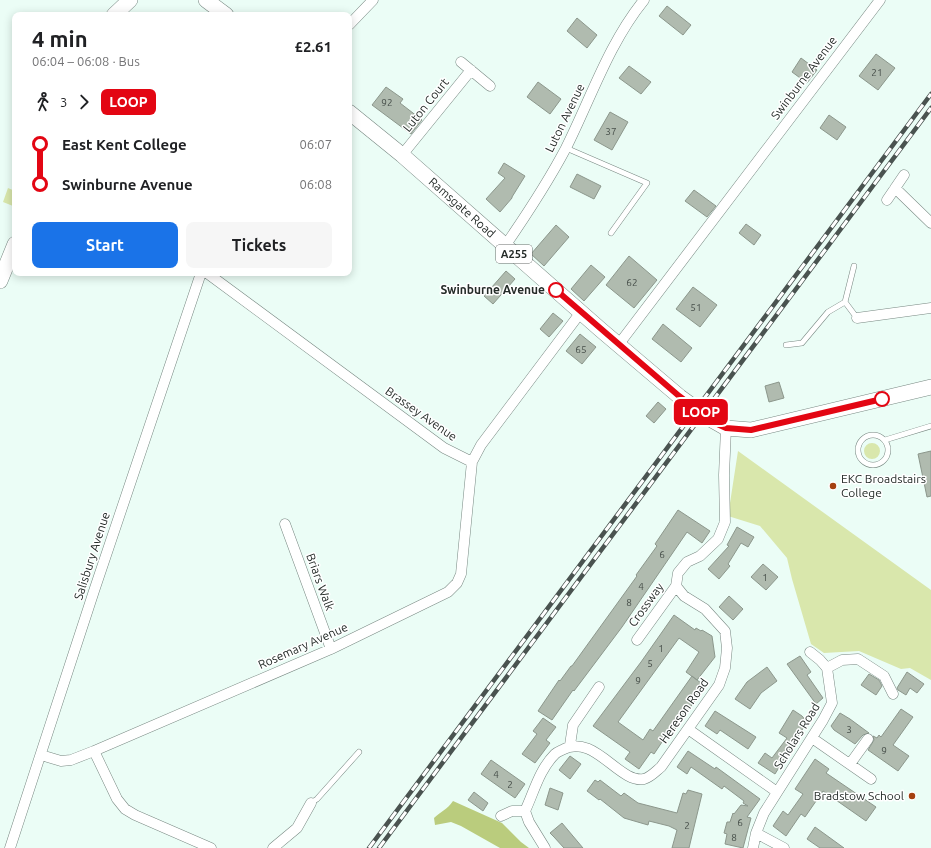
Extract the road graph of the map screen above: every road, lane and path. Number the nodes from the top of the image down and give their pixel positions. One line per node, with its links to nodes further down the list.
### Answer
1 (116, 0): 7 (main road)
2 (130, 0): 8 (main road)
3 (206, 0): 9 (main road)
4 (373, 0): 10 (street)
5 (644, 0): 15 (street, Luton Avenue)
6 (880, 0): 32 (street, Swinburne Avenue)
7 (110, 12)
8 (117, 12)
9 (222, 12)
10 (352, 22)
11 (461, 62): 12 (street)
12 (471, 70): 13 (street); 16 (street, Luton Court)
13 (490, 86)
14 (352, 114): 16 (main road, Ramsgate Road / A255)
15 (566, 148): 21 (lane); 22 (street, Luton Avenue)
16 (402, 156): 22 (main road, Ramsgate Road / A255)
17 (904, 175): 18 (street)
18 (895, 188): 19 (street); 20 (street)
19 (887, 200)
20 (931, 223)
21 (612, 233)
22 (505, 246): 30 (main road, Ramsgate Road / A255)
23 (12, 251): 27 (main road)
24 (854, 266): 28 (lane)
25 (200, 276): 53 (street, Salisbury Avenue)
26 (211, 276): 38 (street, Brassey Avenue)
27 (0, 281)
28 (845, 302): 31 (lane); 33 (lane)
29 (931, 308): 31 (street)
30 (581, 312): 32 (main road, Ramsgate Road / A255); 38 (street)
31 (857, 318)
32 (619, 344): 36 (main road, Ramsgate Road / A255, bridge)
33 (786, 345)
34 (931, 387): 36 (main road, Ramsgate Road / A255)
35 (931, 426): 37 (lane)
36 (726, 428): 40 (street)
37 (885, 440): 37 (lane)
38 (472, 462): 42 (street, Rosemary Avenue)
39 (285, 524): 42 (street, Briars Walk)
40 (676, 586): 41 (street, Crossway); 47 (street, Hereson Road)
41 (637, 640)
42 (331, 649): 51 (street, Rosemary Avenue)
43 (810, 652): 44 (street)
44 (827, 668): 46 (street); 48 (street, Scholars Road)
45 (599, 687): 50 (street)
46 (893, 694)
47 (688, 729): 50 (street, Hereson Road); 56 (street)
48 (812, 738): 54 (street); 56 (street, Scholars Road)
49 (868, 739): 54 (street)
50 (570, 746): 58 (street)
51 (94, 751): 53 (street, Rosemary Avenue); 62 (street)
52 (359, 752): 57 (lane)
53 (41, 755): 61 (street, Salisbury Avenue)
54 (850, 764): 55 (street)
55 (870, 779)
56 (777, 792): 60 (street, Scholars Road)
57 (311, 802): 63 (street)
58 (525, 811): 59 (street); 64 (street)
59 (501, 816)
60 (756, 833): 65 (street, Scholars Road); 66 (street)
61 (10, 848)
62 (211, 848)
63 (273, 848)
64 (545, 848)
65 (753, 848)
66 (784, 848)

